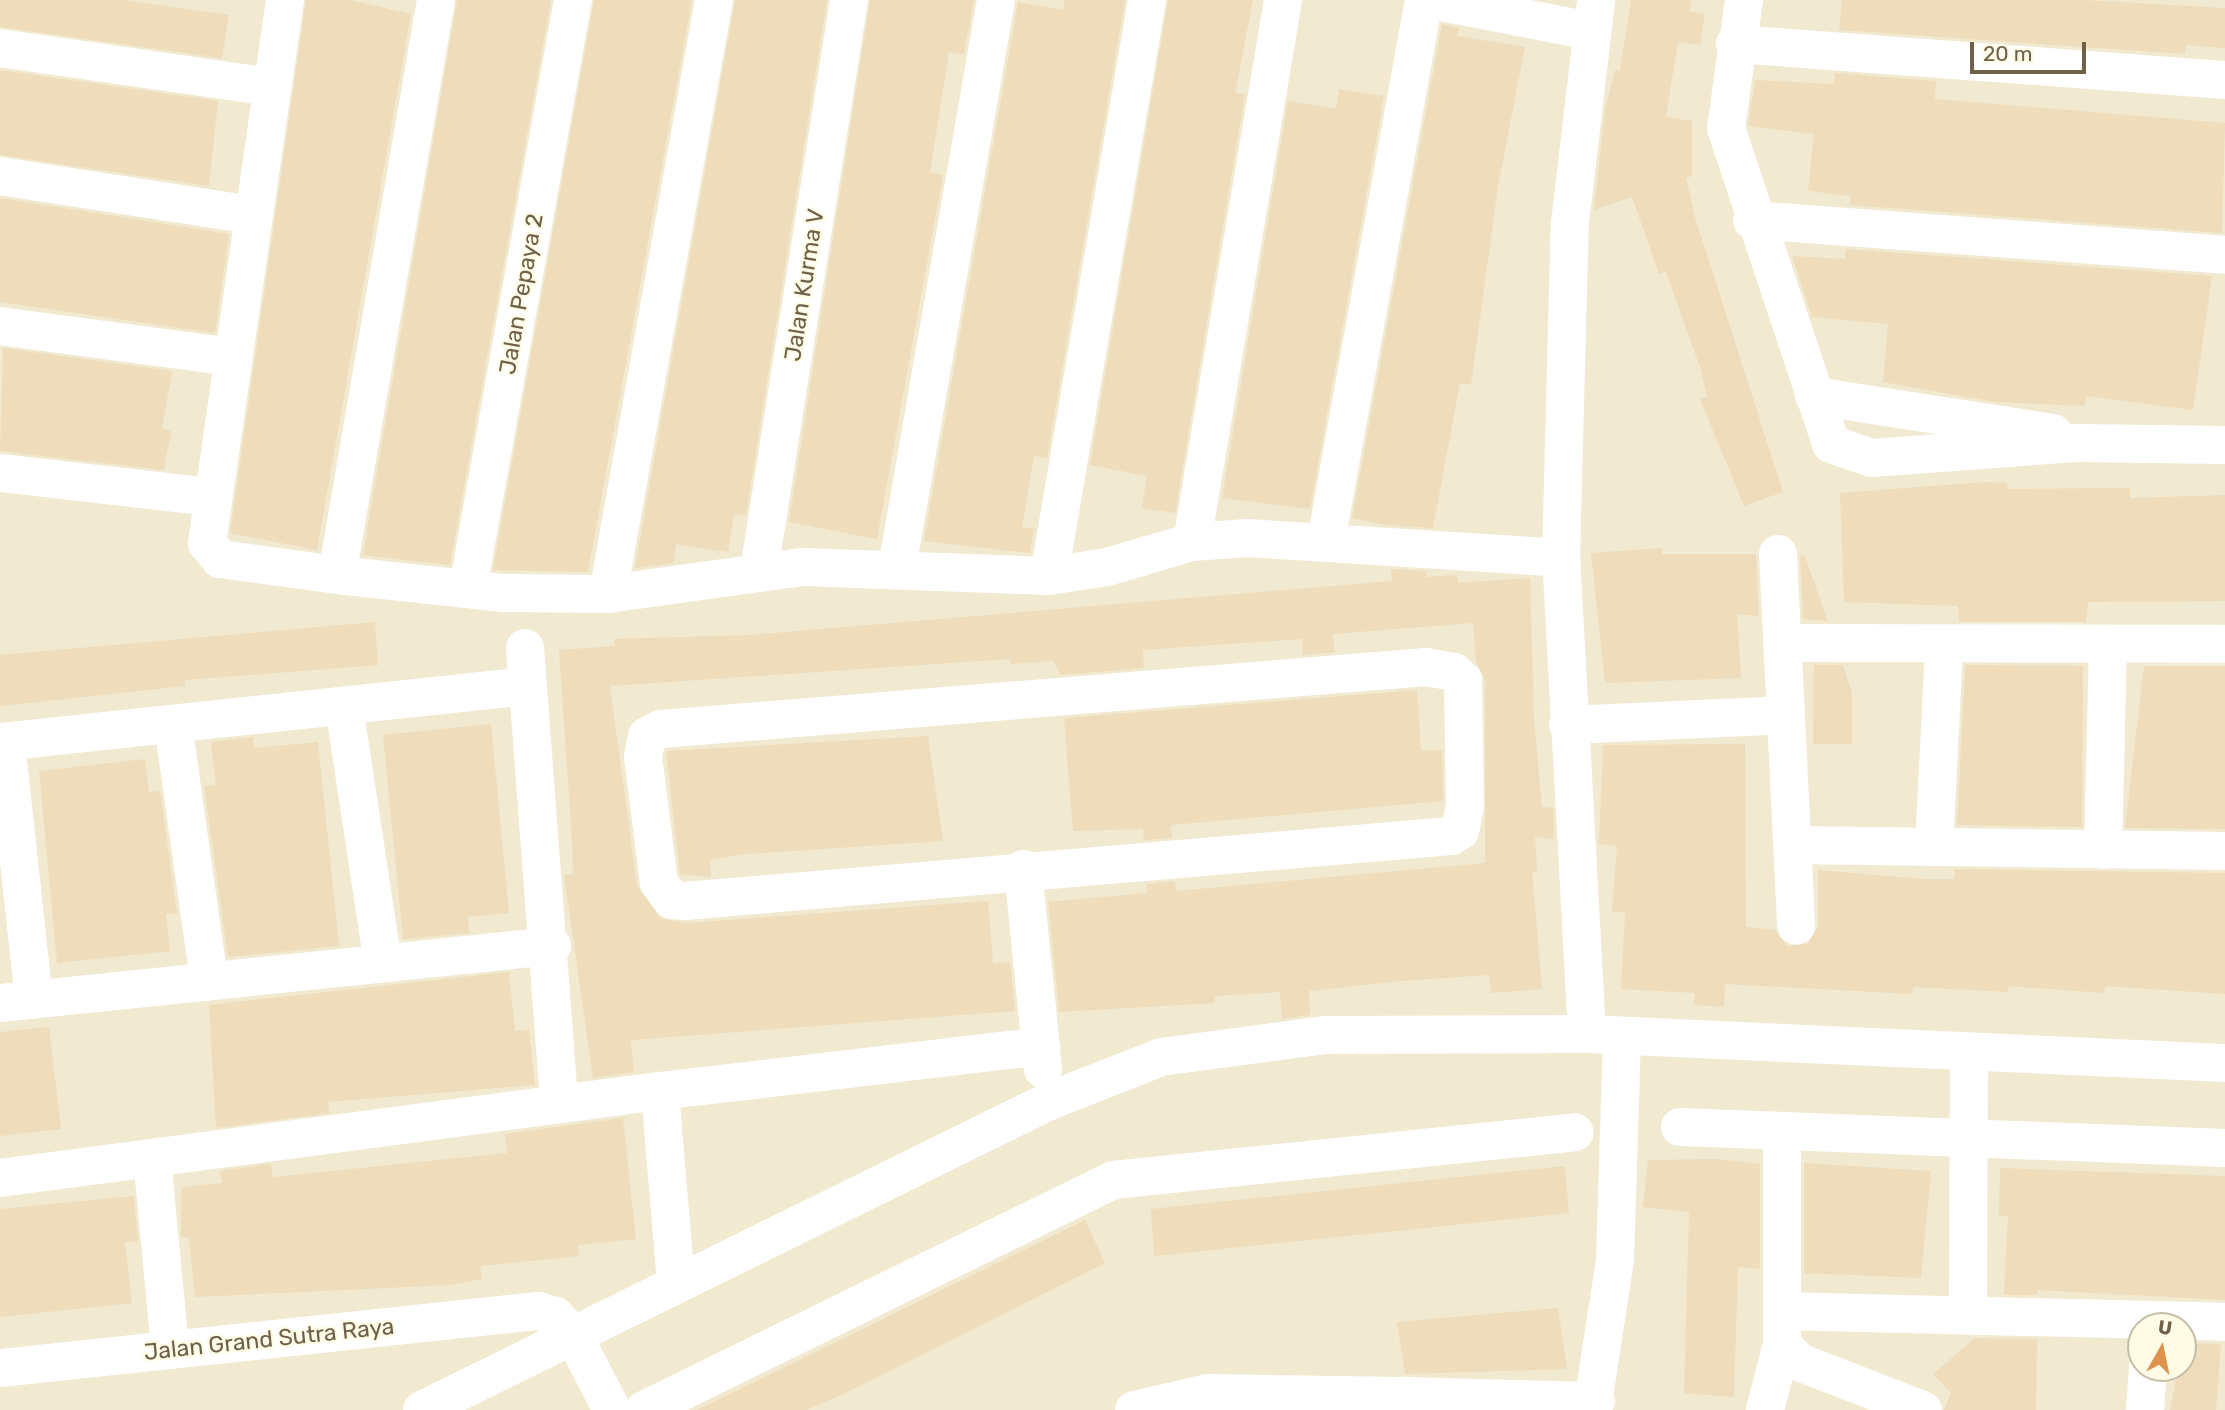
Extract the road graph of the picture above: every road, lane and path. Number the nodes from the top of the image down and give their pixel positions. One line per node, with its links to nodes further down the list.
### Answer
1 (285, 0): 16 (street)
2 (436, 0): 34 (street)
3 (573, 0): 36 (street, Jalan Pepaya 2)
4 (714, 0): 37 (street)
5 (849, 0): 33 (street, Jalan Kurma V)
6 (996, 0): 32 (street)
7 (1147, 0): 35 (street)
8 (1283, 0): 29 (street)
9 (1424, 0): 28 (street)
10 (1431, 0): 12 (street)
11 (1744, 0): 13 (street)
12 (1593, 15): 31 (street)
13 (1735, 44): 15 (street); 19 (street)
14 (0, 48): 16 (street)
15 (2225, 80)
16 (271, 87): 18 (street)
17 (0, 176): 18 (street)
18 (252, 215): 22 (street)
19 (1752, 220): 20 (street); 23 (street)
20 (2225, 255)
21 (0, 326): 22 (street)
22 (231, 357): 27 (street)
23 (1814, 396): 24 (street); 24 (street)
24 (2078, 443): 25 (street)
25 (2225, 445)
26 (0, 473): 27 (street)
27 (210, 497): 34 (street)
28 (1326, 541): 29 (street); 31 (street)
29 (1192, 542): 35 (street)
30 (1778, 554): 38 (street)
31 (1561, 558): 47 (street)
32 (897, 568): 33 (street); 35 (street)
33 (759, 571): 37 (street)
34 (337, 575): 36 (street)
35 (1049, 576)
36 (468, 588): 37 (street)
37 (608, 594)
38 (1783, 643): 42 (street); 45 (street)
39 (2108, 644): 40 (street); 42 (street); 51 (street)
40 (2225, 644)
41 (525, 648): 43 (street)
42 (1944, 648): 50 (street)
43 (528, 686): 44 (street); 55 (street)
44 (344, 706): 46 (street); 56 (street)
45 (1786, 715): 47 (street); 49 (street)
46 (173, 724): 48 (street); 57 (street)
47 (1568, 725): 59 (street)
48 (3, 742): 58 (street)
49 (1793, 845): 50 (street); 54 (street)
50 (1934, 848): 51 (street)
51 (2103, 850): 52 (street)
52 (2225, 851)
53 (1023, 869): 53 (street); 60 (street)
54 (1796, 926)
55 (552, 946): 56 (street); 65 (street)
56 (383, 963): 57 (street)
57 (209, 981): 58 (street)
58 (17, 1001)
59 (1611, 1040): 61 (street); 64 (street); 84 (street)
60 (1041, 1046): 63 (street); 64 (street)
61 (1970, 1060): 62 (street); 68 (street)
62 (2225, 1063)
63 (660, 1091): 65 (street); 73 (street)
64 (1047, 1102): 73 (street)
65 (559, 1104): 71 (street)
66 (1680, 1127): 69 (street)
67 (1575, 1132): 85 (street)
68 (1971, 1132): 69 (street); 70 (street); 74 (street)
69 (1782, 1133): 78 (street)
70 (2225, 1148)
71 (152, 1158): 72 (street); 80 (street)
72 (0, 1178)
73 (676, 1283): 79 (street)
74 (1968, 1314): 76 (street); 78 (street)
75 (2225, 1322): 77 (street)
76 (2127, 1323)
77 (2197, 1323)
78 (1782, 1327): 88 (street); 89 (street)
79 (574, 1338): 80 (street, Jalan Grand Sutra Raya); 85 (street); 86 (street)
80 (170, 1350): 81 (street, Jalan Grand Sutra Raya)
81 (0, 1368)
82 (2147, 1382): 90 (street)
83 (1401, 1403): 84 (street); 87 (street)
84 (1594, 1406)
85 (622, 1409)
86 (422, 1410)
87 (1134, 1410)
88 (1765, 1410)
89 (1923, 1410)
90 (2146, 1410)

